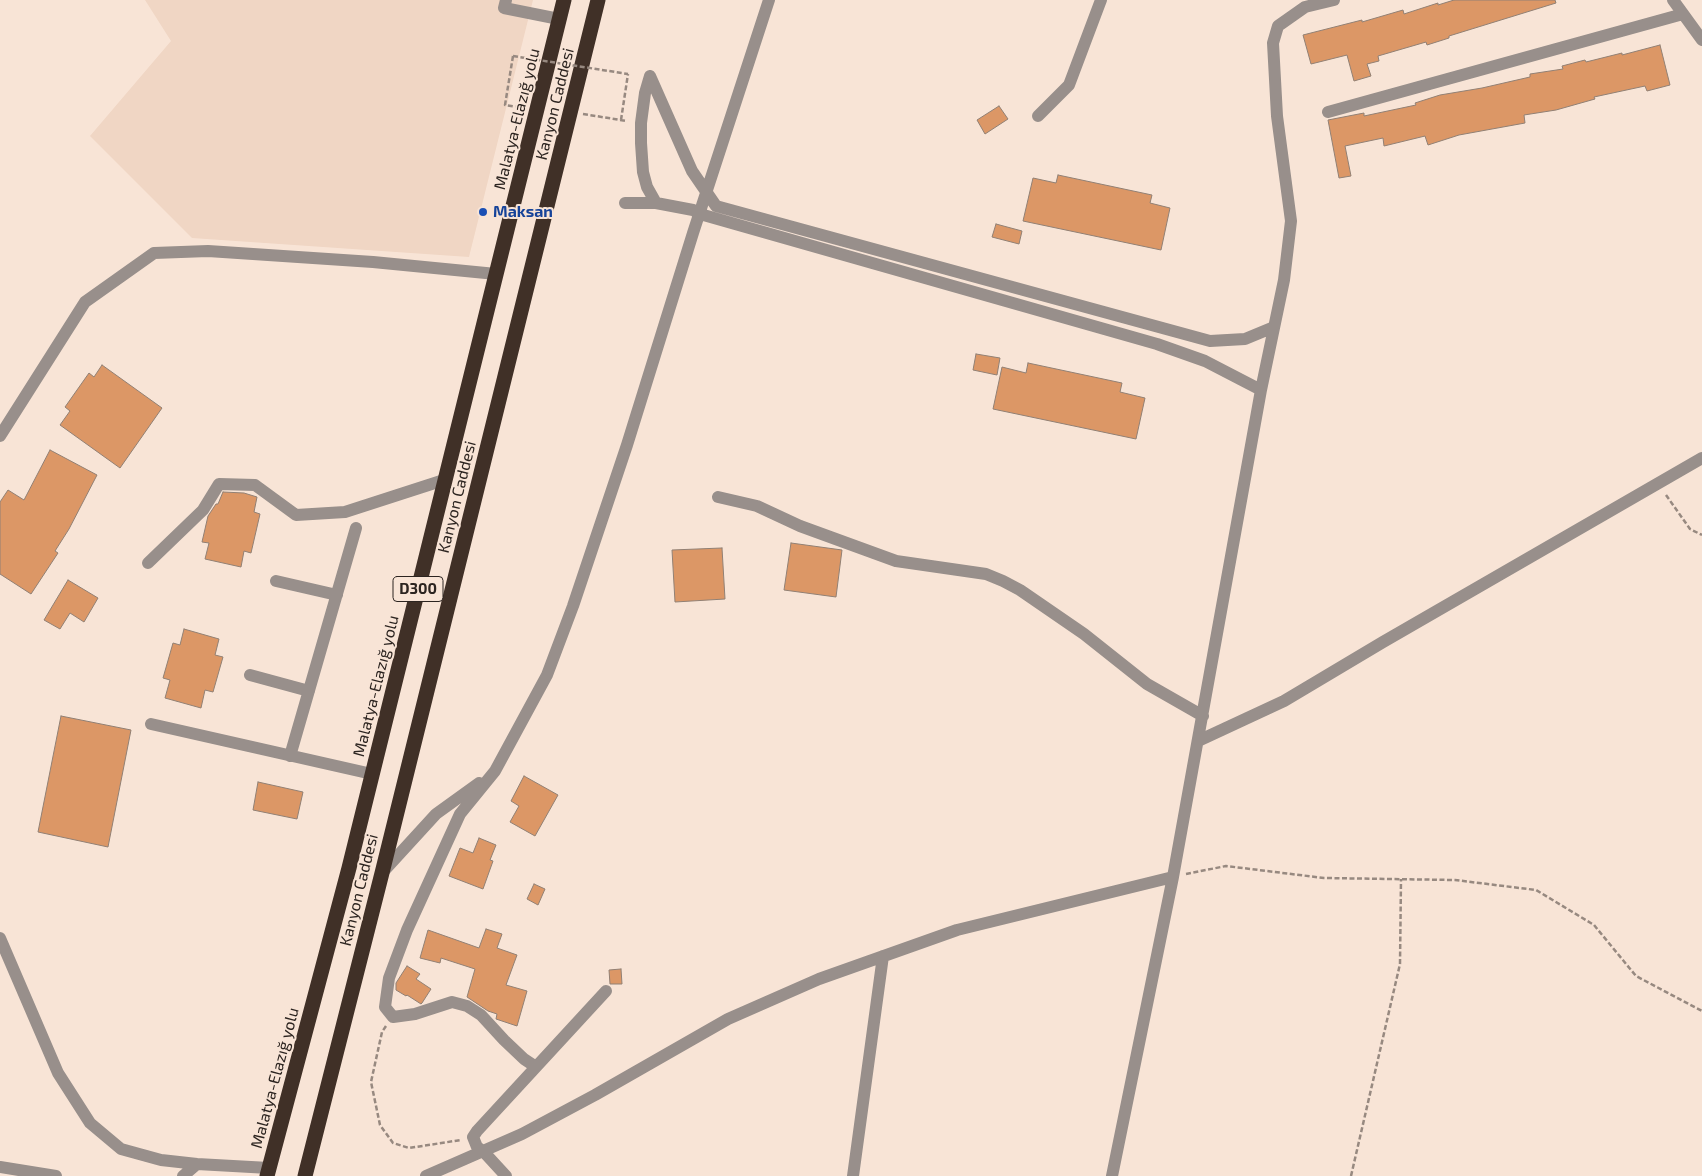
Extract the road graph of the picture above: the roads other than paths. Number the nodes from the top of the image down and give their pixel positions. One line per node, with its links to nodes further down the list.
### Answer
1 (506, 0): 9 (street)
2 (564, 0): 9 (highway, Malatya-Elazığ yolu / D300)
3 (598, 0): 36 (highway, Kanyon Caddesi / D300)
4 (769, 0): 13 (street)
5 (1101, 0): 12 (street)
6 (1334, 0): 18 (street)
7 (1673, 0): 8 (street)
8 (1683, 14): 10 (street); 11 (street)
9 (560, 19): 17 (highway, Malatya-Elazığ yolu / D300)
10 (1702, 40)
11 (1328, 112)
12 (1038, 116)
13 (706, 193): 15 (street); 16 (street); 18 (street)
14 (626, 203): 15 (street)
15 (656, 203): 16 (street)
16 (700, 214): 19 (street); 34 (street)
17 (496, 274): 20 (street); 22 (highway, Malatya-Elazığ yolu / D300)
18 (1274, 327): 19 (street)
19 (1261, 390): 30 (street)
20 (0, 436)
21 (1702, 458): 32 (street)
22 (444, 480): 25 (street); 35 (highway, Malatya-Elazığ yolu / D300)
23 (718, 498): 30 (street)
24 (356, 528): 27 (street)
25 (148, 563)
26 (276, 581): 27 (street)
27 (337, 595): 29 (street)
28 (250, 675): 29 (street)
29 (309, 691): 33 (street)
30 (1203, 716): 32 (street)
31 (150, 724): 33 (street)
32 (1198, 741): 37 (street)
33 (290, 756): 35 (street)
34 (496, 771): 36 (street); 41 (street)
35 (372, 774): 45 (highway, Malatya-Elazığ yolu / D300)
36 (382, 873): 48 (highway, Kanyon Caddesi / D300)
37 (1173, 877): 39 (street); 52 (street)
38 (0, 938): 43 (street)
39 (882, 956): 42 (street); 51 (street)
40 (606, 991): 41 (street)
41 (536, 1067): 42 (street)
42 (483, 1151): 49 (street); 50 (street)
43 (197, 1164): 45 (street); 47 (street)
44 (0, 1167): 46 (street)
45 (268, 1172)
46 (56, 1176)
47 (183, 1176)
48 (305, 1176)
49 (426, 1176)
50 (506, 1176)
51 (853, 1176)
52 (1112, 1176)

